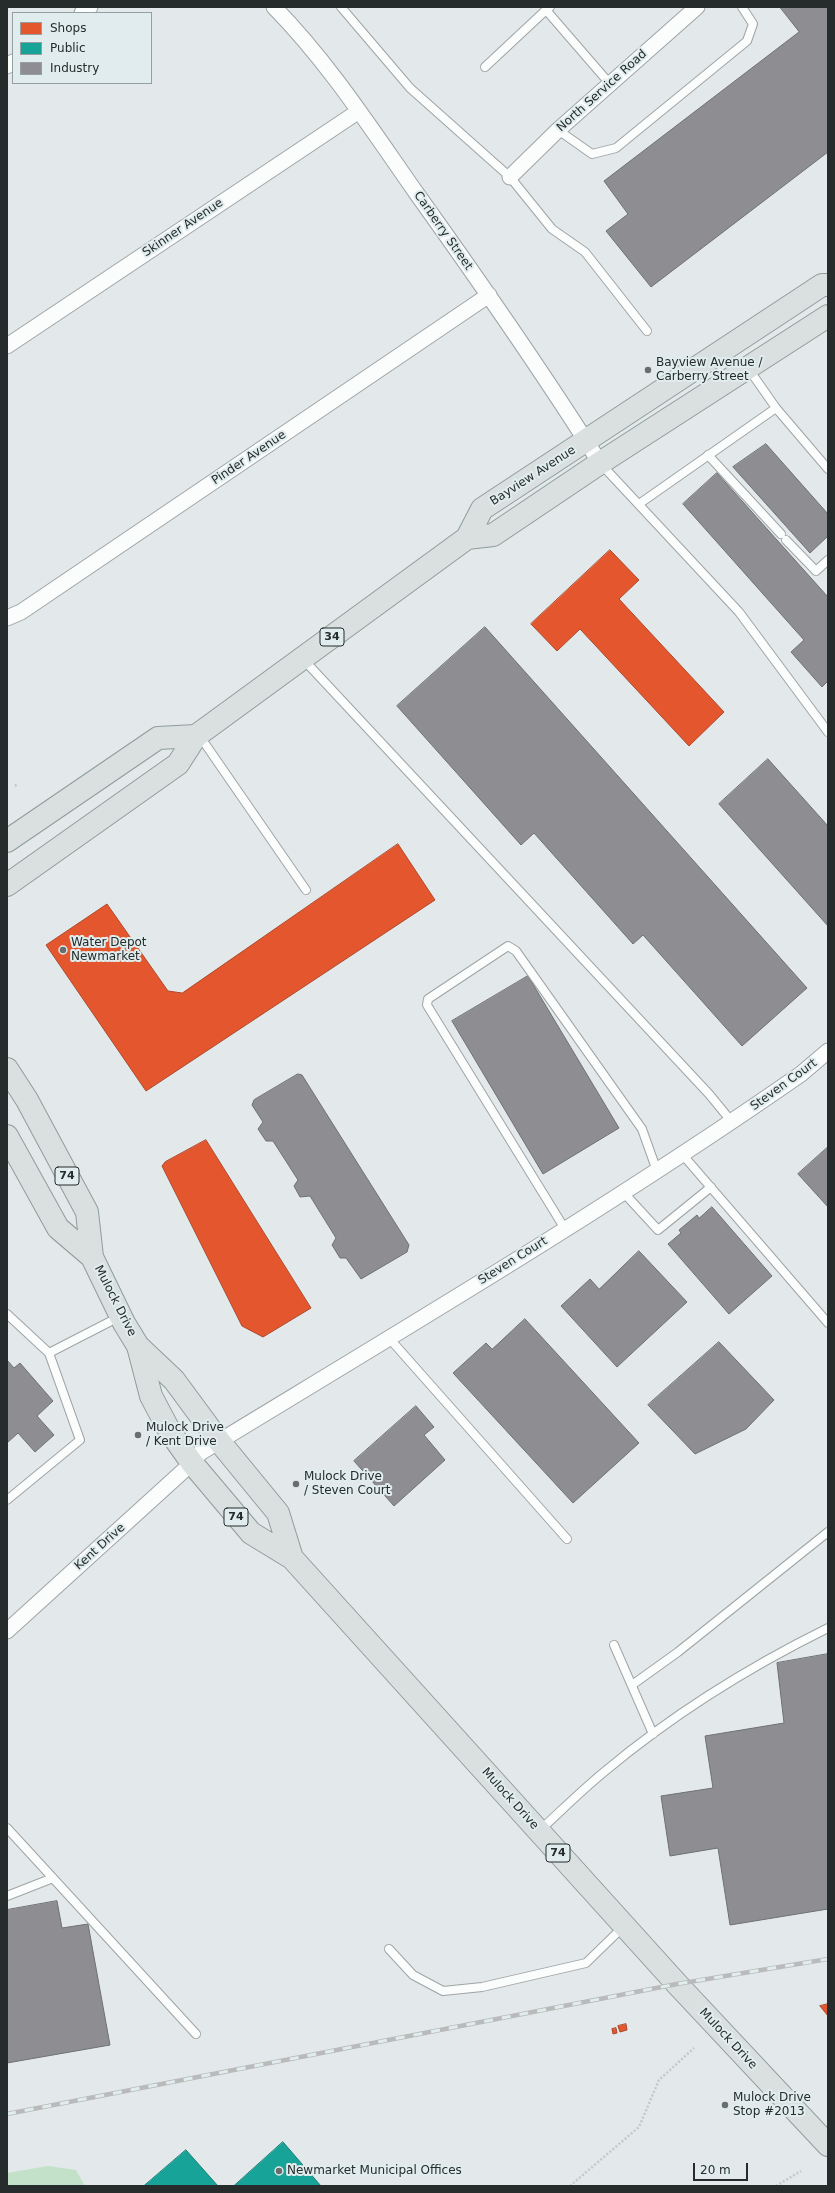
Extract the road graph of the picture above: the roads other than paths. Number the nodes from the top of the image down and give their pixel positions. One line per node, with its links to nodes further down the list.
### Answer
1 (274, 7): 8 (street, Carberry Street)
2 (341, 7): 10 (lane)
3 (697, 7): 7 (street, North Service Road)
4 (742, 7): 9 (lane)
5 (548, 9): 6 (lane); 7 (lane)
6 (485, 67)
7 (610, 84): 9 (street, North Service Road)
8 (359, 111): 12 (street, Carberry Street); 15 (street, Skinner Avenue)
9 (558, 130): 10 (street, North Service Road)
10 (510, 177): 14 (lane)
11 (828, 284): 18 (main road, Bayview Avenue / 34)
12 (489, 295): 18 (street, Carberry Street); 25 (street, Pinder Avenue)
13 (828, 316): 16 (main road, 34)
14 (647, 331)
15 (7, 346)
16 (748, 368): 17 (lane); 20 (main road, 34)
17 (776, 408): 19 (lane); 21 (lane)
18 (586, 441): 20 (street, Carberry Street); 23 (main road, Bayview Avenue / 34)
19 (708, 455): 22 (lane); 24 (lane)
20 (600, 463): 22 (lane); 23 (main road, 34)
21 (828, 469)
22 (639, 504): 27 (lane)
23 (467, 538): 26 (main road, 34)
24 (828, 560)
25 (7, 618)
26 (303, 658): 28 (main road, 34); 34 (lane)
27 (828, 732)
28 (197, 736): 29 (main road); 30 (main road, 34); 31 (lane)
29 (7, 841)
30 (7, 885)
31 (306, 890)
32 (828, 1052): 34 (street, Steven Court)
33 (7, 1069): 41 (main road, Mulock Drive / 74)
34 (732, 1122): 36 (street, Steven Court)
35 (7, 1136): 41 (main road, Mulock Drive / 74)
36 (682, 1154): 37 (street, Steven Court); 38 (lane)
37 (657, 1171): 39 (street, Steven Court); 40 (lane)
38 (710, 1187): 39 (lane); 44 (lane)
39 (624, 1193): 40 (street, Steven Court)
40 (565, 1229): 45 (street, Steven Court)
41 (92, 1256): 43 (main road, Mulock Drive / 74)
42 (7, 1314): 47 (lane)
43 (121, 1316): 46 (main road, Mulock Drive / 74); 47 (lane)
44 (828, 1323)
45 (389, 1338): 48 (street, Steven Court); 52 (lane)
46 (138, 1346): 48 (main road, Mulock Drive / 74); 49 (main road, Mulock Drive / 74)
47 (49, 1353): 50 (lane)
48 (219, 1442): 49 (street, Steven Court); 53 (main road, Mulock Drive / 74)
49 (192, 1463): 53 (main road, Mulock Drive / 74); 55 (street, Kent Drive)
50 (7, 1500)
51 (828, 1532): 57 (lane)
52 (567, 1539)
53 (292, 1558): 60 (main road, Mulock Drive / 74)
54 (828, 1628): 58 (lane)
55 (7, 1631)
56 (614, 1645): 57 (lane)
57 (632, 1685): 58 (lane)
58 (653, 1734): 60 (lane)
59 (7, 1828): 61 (lane)
60 (539, 1831): 63 (main road, Mulock Drive / 74)
61 (53, 1878): 62 (lane); 65 (lane)
62 (7, 1896)
63 (624, 1925): 64 (lane); 66 (main road, Mulock Drive / 74)
64 (389, 1948)
65 (196, 2034)
66 (828, 2145)

